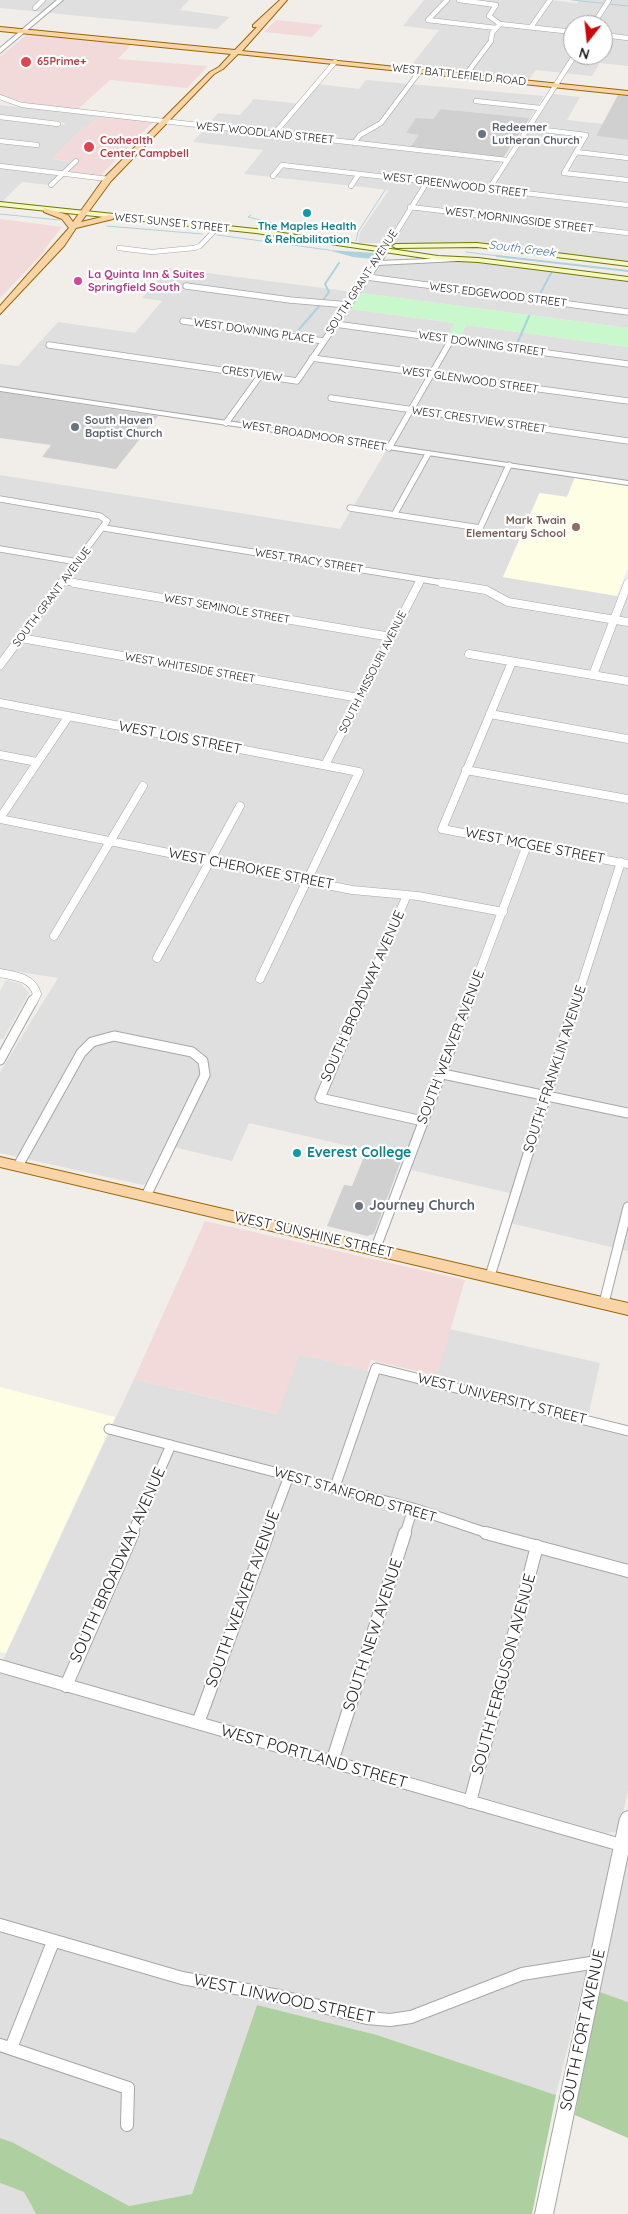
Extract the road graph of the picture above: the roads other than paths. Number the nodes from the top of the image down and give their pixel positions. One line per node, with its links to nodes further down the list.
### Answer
1 (44, 0): 8 (street)
2 (60, 0): 15 (street)
3 (284, 0): 10 (main road)
4 (447, 0): 13 (street)
5 (459, 0): 11 (street)
6 (550, 0): 12 (street)
7 (608, 3): 9 (street)
8 (35, 8)
9 (600, 15)
10 (262, 22): 17 (main road); 22 (main road)
11 (500, 24): 12 (street); 13 (street)
12 (531, 27): 16 (street)
13 (496, 28): 30 (street)
14 (0, 29): 15 (main road)
15 (23, 31): 20 (main road); 21 (street)
16 (563, 31)
17 (247, 34): 20 (main road); 22 (main road)
18 (613, 36): 19 (street)
19 (628, 38)
20 (212, 49): 22 (main road)
21 (0, 51)
22 (233, 51): 23 (main road, WEST BATTLEFIELD ROAD); 24 (main road, WEST BATTLEFIELD ROAD); 27 (main road); 29 (main road)
23 (250, 55): 24 (main road, WEST BATTLEFIELD ROAD); 27 (main road)
24 (289, 57): 25 (main road, WEST BATTLEFIELD ROAD)
25 (335, 62): 28 (main road, WEST BATTLEFIELD ROAD); 40 (street)
26 (568, 65): 31 (street)
27 (222, 67): 29 (main road)
28 (420, 71): 30 (main road, WEST BATTLEFIELD ROAD); 42 (street)
29 (213, 72): 37 (main road)
30 (465, 76): 31 (main road, WEST BATTLEFIELD ROAD)
31 (555, 85): 32 (main road, WEST BATTLEFIELD ROAD); 35 (street)
32 (628, 93)
33 (0, 97): 37 (street, WEST WOODLAND STREET)
34 (476, 101): 35 (street)
35 (540, 108): 39 (street)
36 (0, 117): 38 (street)
37 (164, 121): 40 (street, WEST WOODLAND STREET); 52 (main road)
38 (58, 124)
39 (527, 128): 44 (street); 46 (street)
40 (274, 134): 42 (street, WEST WOODLAND STREET)
41 (0, 141): 43 (street)
42 (354, 143): 46 (street, WEST WOODLAND STREET)
43 (37, 145)
44 (576, 152): 45 (street); 53 (street)
45 (628, 158)
46 (506, 160): 57 (street)
47 (76, 161): 49 (street)
48 (0, 166): 49 (street)
49 (64, 173): 52 (street); 55 (street)
50 (360, 174): 51 (street, WEST GREENWOOD STREET); 54 (street, WEST GREENWOOD STREET); 56 (street)
51 (273, 176)
52 (108, 179): 58 (main road)
53 (628, 180)
54 (427, 182): 57 (street, WEST GREENWOOD STREET); 61 (street, SOUTH GRANT AVENUE)
55 (51, 185)
56 (351, 186)
57 (489, 189): 60 (street, WEST GREENWOOD STREET)
58 (90, 203): 62 (main road); 63 (main road); 64 (main road)
59 (0, 204): 62 (main road, WEST SUNSET STREET)
60 (628, 206)
61 (410, 207): 67 (street, WEST MORNINGSIDE STREET); 69 (street, SOUTH GRANT AVENUE)
62 (47, 210): 63 (main road, WEST SUNSET STREET); 65 (main road)
63 (82, 214): 64 (main road, WEST SUNSET STREET); 65 (main road)
64 (110, 217): 65 (main road); 66 (main road, WEST SUNSET STREET)
65 (72, 227): 77 (main road)
66 (215, 230): 68 (street); 69 (main road, WEST SUNSET STREET)
67 (628, 234)
68 (119, 248)
69 (385, 248): 70 (main road, WEST SUNSET STREET); 71 (street, SOUTH GRANT AVENUE); 72 (main road, WEST SUNSET STREET)
70 (478, 260): 71 (street); 74 (main road, WEST SUNSET STREET)
71 (378, 263): 73 (street, SOUTH GRANT AVENUE)
72 (628, 264)
73 (367, 278): 76 (street, SOUTH GRANT AVENUE); 78 (street, WEST EDGEWOOD STREET)
74 (628, 279)
75 (186, 286): 76 (street)
76 (349, 305): 80 (street, SOUTH GRANT AVENUE)
77 (0, 311)
78 (628, 312)
79 (183, 321): 82 (street, WEST DOWNING PLACE)
80 (335, 324): 81 (street, WEST DOWNING STREET); 82 (street, SOUTH GRANT AVENUE)
81 (451, 340): 85 (street, WEST DOWNING STREET); 86 (street)
82 (324, 341): 84 (street, SOUTH GRANT AVENUE)
83 (49, 345): 87 (street, CRESTVIEW)
84 (312, 358): 86 (street, WEST GLENWOOD STREET); 88 (street, SOUTH GRANT AVENUE)
85 (628, 364)
86 (431, 374): 91 (street, WEST GLENWOOD STREET); 92 (street)
87 (260, 376): 88 (street, CRESTVIEW); 93 (street)
88 (297, 381)
89 (0, 389): 93 (street, WEST BROADMOOR STREET)
90 (331, 398): 92 (street, WEST CRESTVIEW STREET)
91 (628, 401)
92 (411, 410): 94 (street, WEST CRESTVIEW STREET); 95 (street)
93 (226, 423): 95 (street, WEST BROADMOOR STREET)
94 (628, 441)
95 (388, 448): 96 (street, WEST BROADMOOR STREET)
96 (428, 454): 97 (street, WEST BROADMOOR STREET); 101 (street)
97 (509, 465): 98 (street, WEST BROADMOOR STREET); 101 (street)
98 (628, 483)
99 (0, 499): 102 (street)
100 (350, 508): 101 (street)
101 (394, 515)
102 (104, 528): 104 (street, SOUTH GRANT AVENUE); 105 (street, WEST TRACY STREET)
103 (0, 548): 104 (street)
104 (78, 562): 106 (street, SOUTH GRANT AVENUE)
105 (420, 580): 108 (street, WEST TRACY STREET); 110 (street, SOUTH MISSOURI AVENUE)
106 (63, 581): 110 (street, WEST SEMINOLE STREET); 111 (street, SOUTH GRANT AVENUE)
107 (628, 583): 108 (street)
108 (613, 620): 109 (street, WEST TRACY STREET); 115 (street)
109 (628, 622)
110 (391, 637): 117 (street, SOUTH MISSOURI AVENUE)
111 (21, 638): 114 (street, SOUTH GRANT AVENUE); 117 (street, WEST WHITESIDE STREET)
112 (468, 654): 113 (street)
113 (512, 662): 115 (street); 119 (street)
114 (0, 666)
115 (593, 675): 116 (street)
116 (628, 681)
117 (359, 698): 124 (street, SOUTH MISSOURI AVENUE)
118 (0, 703): 120 (street, WEST LOIS STREET)
119 (490, 714): 121 (street); 125 (street)
120 (68, 717): 123 (street); 124 (street, WEST LOIS STREET)
121 (628, 739)
122 (0, 755): 123 (street)
123 (37, 762): 130 (street)
124 (325, 765): 126 (street, WEST LOIS STREET)
125 (466, 770): 128 (street); 132 (street, WEST MCGEE STREET)
126 (359, 772): 135 (street)
127 (143, 786): 131 (street)
128 (628, 799)
129 (240, 806): 133 (street)
130 (0, 819): 131 (street, WEST CHEROKEE STREET)
131 (112, 841): 133 (street, WEST CHEROKEE STREET); 138 (street)
132 (527, 845): 134 (street, WEST MCGEE STREET); 137 (street, SOUTH WEAVER AVENUE)
133 (210, 861): 135 (street, WEST CHEROKEE STREET); 139 (street)
134 (624, 863): 144 (street, SOUTH FRANKLIN AVENUE)
135 (308, 880): 136 (street, WEST CHEROKEE STREET); 141 (street)
136 (407, 895): 137 (street, WEST CHEROKEE STREET); 145 (street, SOUTH BROADWAY AVENUE)
137 (502, 912): 143 (street, SOUTH WEAVER AVENUE)
138 (54, 936)
139 (157, 958)
140 (0, 973): 142 (street)
141 (260, 978)
142 (0, 1060)
143 (443, 1074): 144 (street); 147 (street, SOUTH WEAVER AVENUE)
144 (545, 1096): 146 (street); 153 (street, SOUTH FRANKLIN AVENUE)
145 (320, 1098): 147 (street)
146 (628, 1113)
147 (423, 1121): 152 (street, SOUTH WEAVER AVENUE)
148 (0, 1162): 149 (main road, WEST SUNSHINE STREET)
149 (18, 1166): 150 (main road, WEST SUNSHINE STREET); 150 (street)
150 (146, 1196): 152 (main road, WEST SUNSHINE STREET)
151 (628, 1206): 154 (street)
152 (375, 1250): 153 (main road, WEST SUNSHINE STREET)
153 (490, 1276): 154 (main road, WEST SUNSHINE STREET)
154 (604, 1303): 155 (main road, WEST SUNSHINE STREET)
155 (628, 1309)
156 (109, 1429): 158 (street, WEST STANFORD STREET)
157 (628, 1431): 160 (street, WEST UNIVERSITY STREET)
158 (171, 1445): 159 (street, WEST STANFORD STREET); 165 (street, SOUTH BROADWAY AVENUE)
159 (289, 1476): 160 (street, WEST STANFORD STREET); 166 (street, SOUTH WEAVER AVENUE)
160 (335, 1487): 161 (street, WEST STANFORD STREET)
161 (413, 1508): 162 (street, WEST STANFORD STREET); 167 (street, SOUTH NEW AVENUE)
162 (537, 1546): 163 (street, WEST STANFORD STREET); 168 (street, SOUTH FERGUSON AVENUE)
163 (628, 1571)
164 (0, 1666): 165 (street, WEST PORTLAND STREET)
165 (66, 1686): 166 (street, WEST PORTLAND STREET)
166 (198, 1723): 167 (street, WEST PORTLAND STREET)
167 (332, 1762): 168 (street, WEST PORTLAND STREET)
168 (470, 1802): 170 (street, WEST PORTLAND STREET)
169 (628, 1818): 170 (street, SOUTH FORT AVENUE)
170 (625, 1847): 173 (street, SOUTH FORT AVENUE)
171 (0, 1924): 172 (street, WEST LINWOOD STREET)
172 (53, 1942): 173 (street, WEST LINWOOD STREET); 174 (street)
173 (597, 1962): 176 (street, SOUTH FORT AVENUE)
174 (6, 2046): 175 (street)
175 (127, 2125)
176 (544, 2214)

